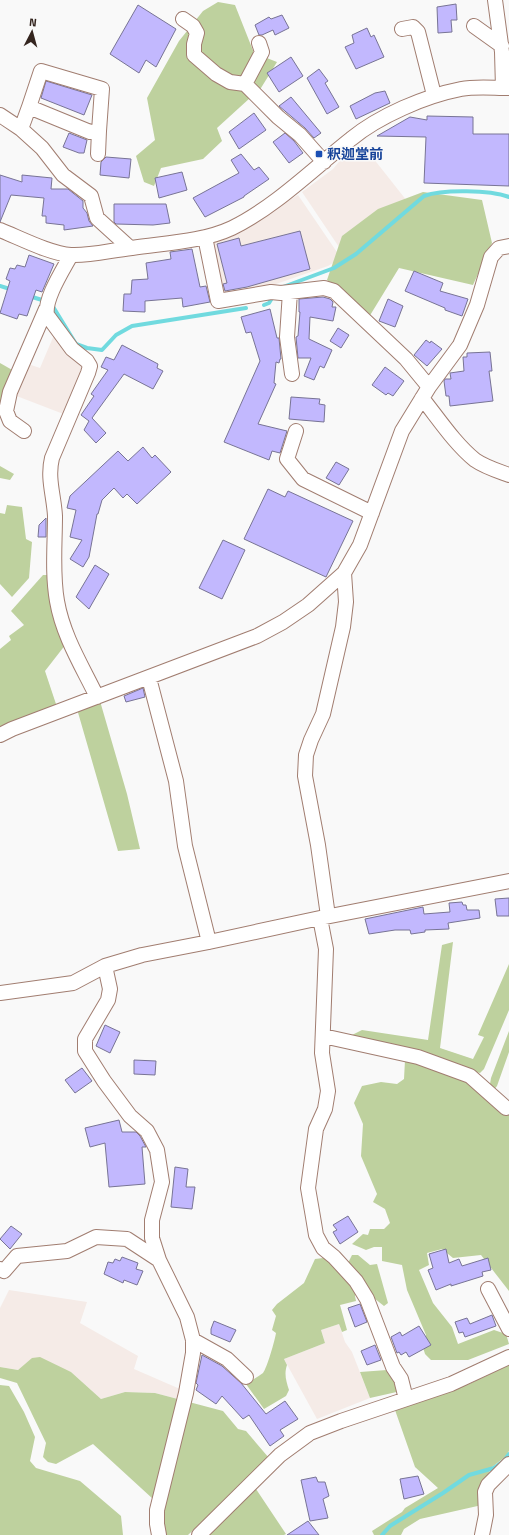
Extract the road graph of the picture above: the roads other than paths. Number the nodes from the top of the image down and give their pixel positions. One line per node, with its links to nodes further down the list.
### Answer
1 (495, 0): 6 (street)
2 (183, 19): 7 (street)
3 (474, 26): 6 (street)
4 (402, 29): 9 (street)
5 (259, 42): 7 (street)
6 (502, 46): 8 (street)
7 (245, 84): 15 (street)
8 (506, 88): 9 (street)
9 (434, 95): 15 (street)
10 (29, 107): 12 (street); 13 (street); 13 (street)
11 (0, 115): 12 (street)
12 (21, 129): 19 (street)
13 (99, 131): 14 (street)
14 (98, 154)
15 (324, 162): 17 (street)
16 (0, 230): 20 (street)
17 (205, 236): 19 (street); 21 (street)
18 (509, 246): 24 (street)
19 (130, 248): 20 (street)
20 (71, 255): 22 (street)
21 (290, 292): 23 (street); 24 (street)
22 (46, 309): 25 (street); 31 (street)
23 (292, 374)
24 (426, 393): 27 (street); 28 (street)
25 (24, 431)
26 (296, 431): 28 (street)
27 (509, 475)
28 (372, 513): 29 (street)
29 (344, 573): 30 (street); 34 (street)
30 (149, 678): 31 (street); 35 (street)
31 (97, 697): 32 (street)
32 (0, 735)
33 (509, 881): 34 (street)
34 (324, 917): 35 (street); 38 (street)
35 (209, 942): 36 (street)
36 (105, 966): 37 (street); 40 (street)
37 (0, 993)
38 (323, 1036): 39 (street); 47 (street)
39 (506, 1108)
40 (159, 1260): 41 (street); 44 (street)
41 (0, 1269)
42 (488, 1289): 43 (street)
43 (509, 1329)
44 (193, 1340): 46 (street); 49 (street)
45 (509, 1357): 47 (street)
46 (246, 1377)
47 (406, 1399): 50 (street)
48 (509, 1464): 51 (street)
49 (159, 1535)
50 (199, 1535)
51 (482, 1535)

